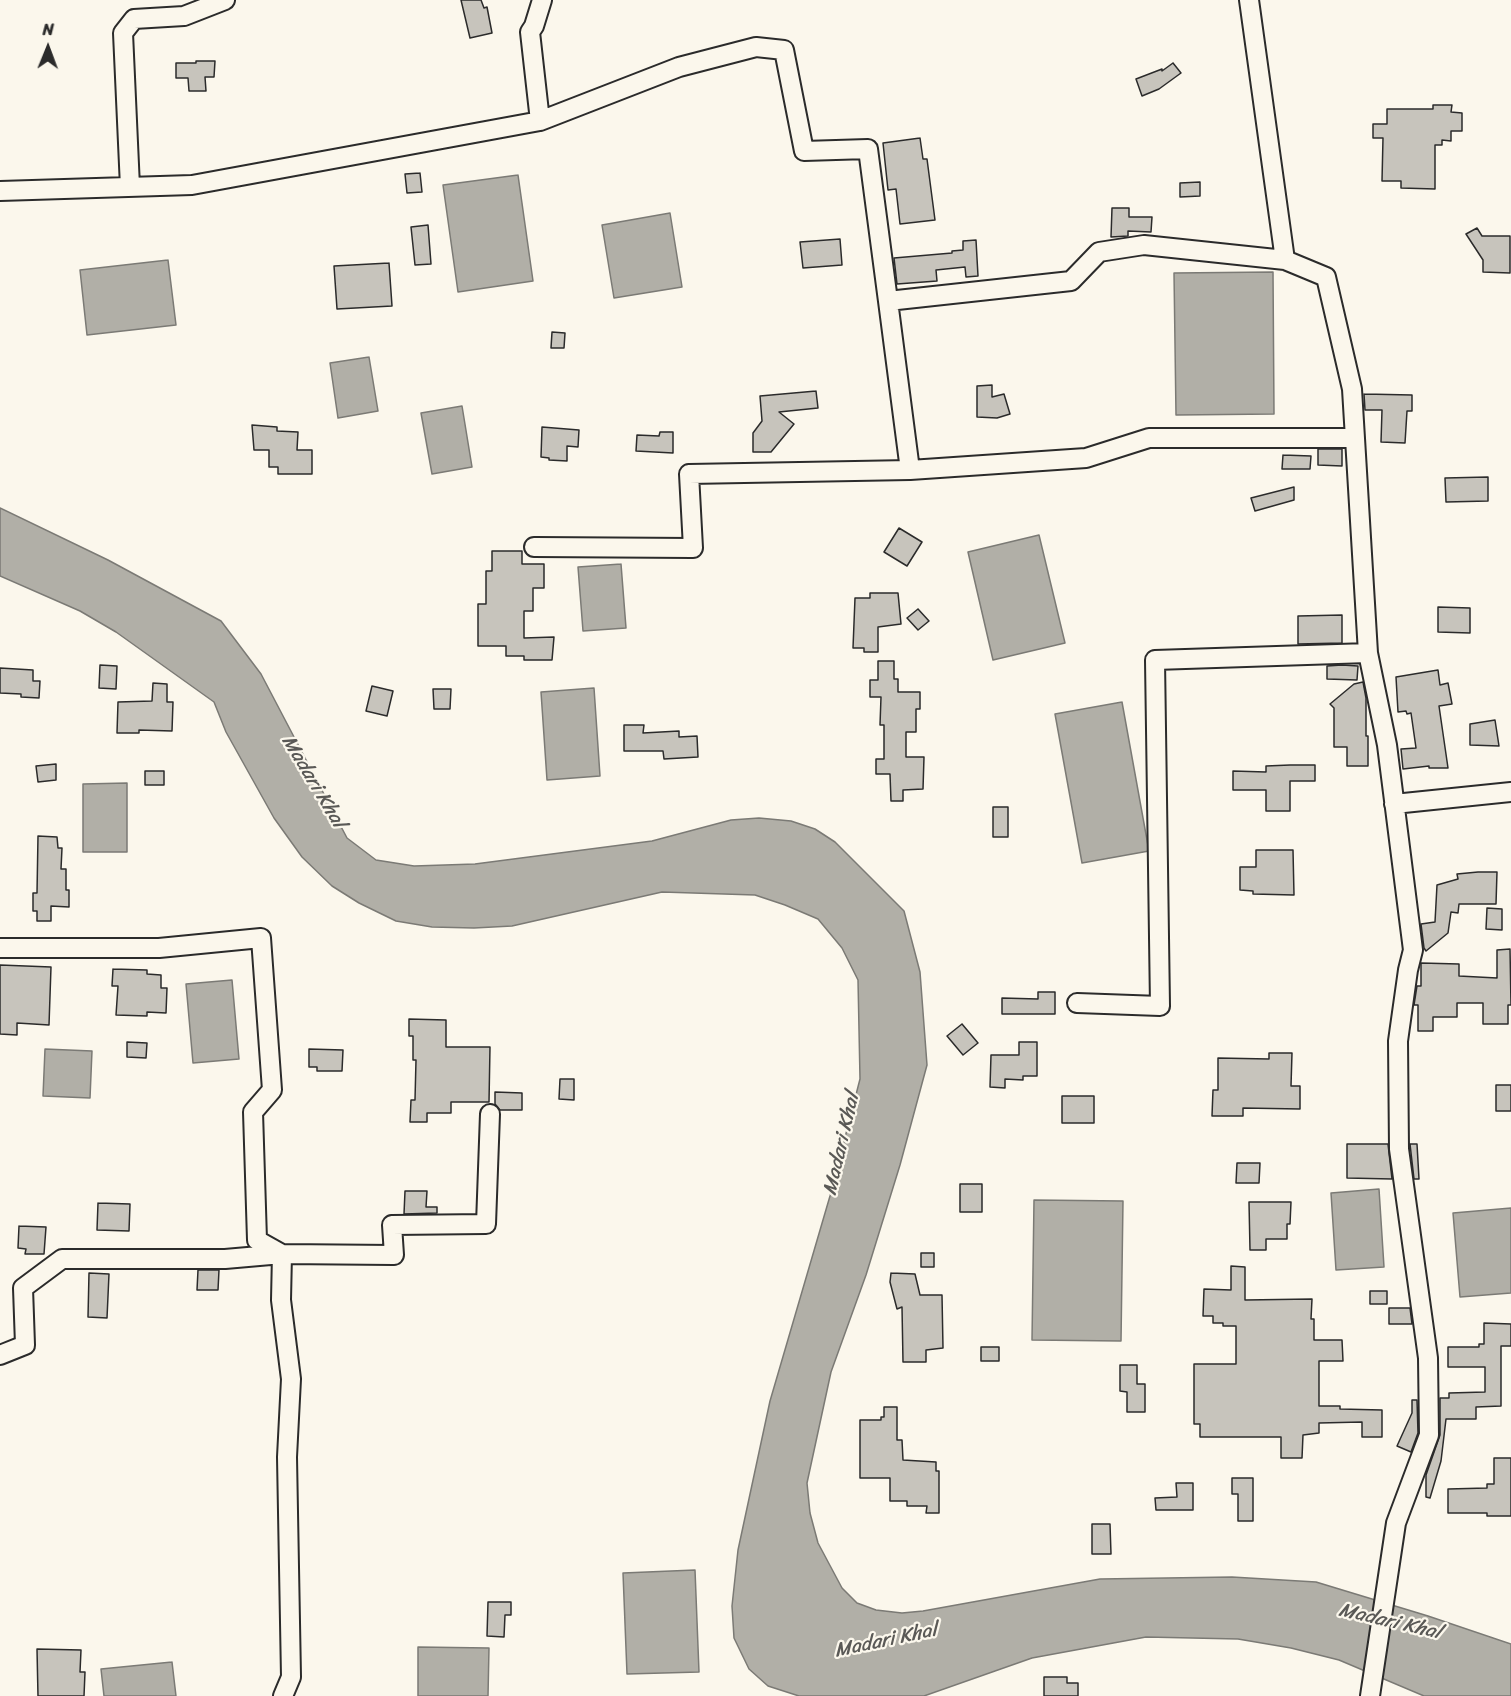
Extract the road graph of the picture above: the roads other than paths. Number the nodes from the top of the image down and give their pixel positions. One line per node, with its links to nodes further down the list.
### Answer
1 (225, 0): 5 (street)
2 (542, 0): 4 (street)
3 (1249, 0): 7 (street)
4 (540, 121): 5 (street); 8 (street)
5 (130, 187): 6 (street)
6 (0, 191)
7 (1285, 260): 8 (street); 9 (street)
8 (888, 301): 10 (street)
9 (1355, 438): 10 (street); 12 (street)
10 (910, 470): 11 (street)
11 (534, 547)
12 (1368, 653): 14 (street); 16 (street)
13 (1511, 792): 14 (street)
14 (1394, 804): 21 (street)
15 (0, 948): 18 (street)
16 (1077, 1003)
17 (490, 1114): 18 (street)
18 (282, 1254): 19 (street); 20 (street)
19 (0, 1355)
20 (283, 1696)
21 (1370, 1696)

